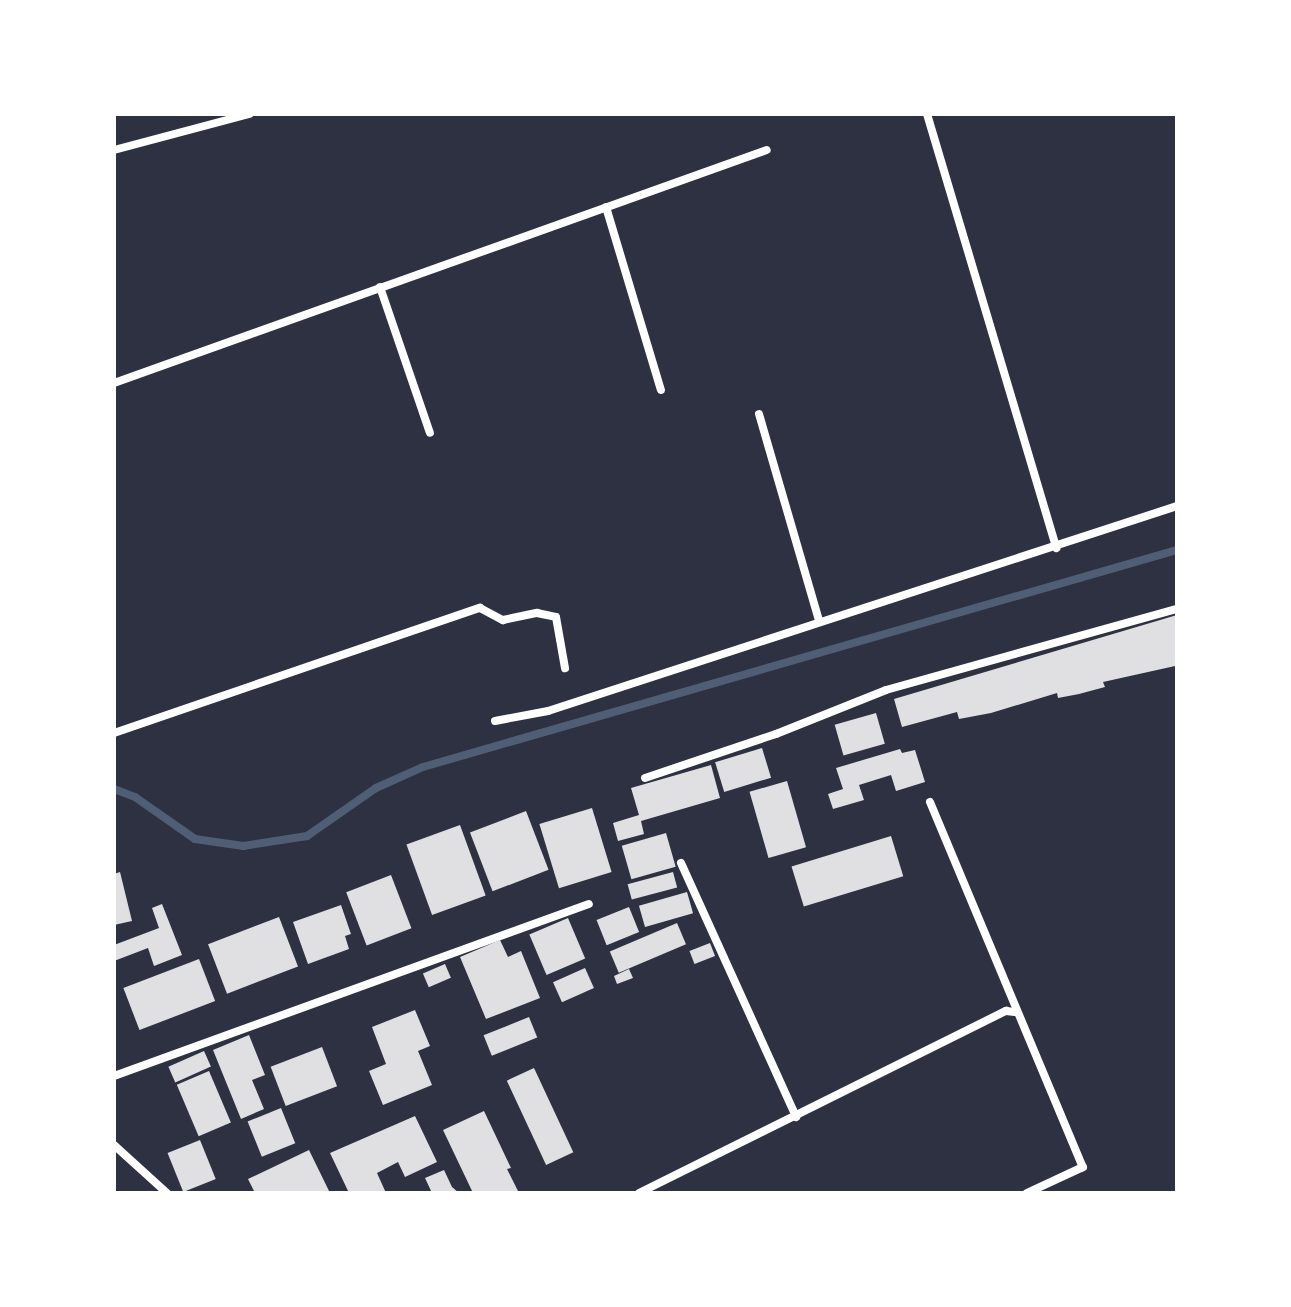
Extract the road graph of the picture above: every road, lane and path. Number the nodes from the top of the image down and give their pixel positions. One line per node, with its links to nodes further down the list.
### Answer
1 (249, 114): 3 (street)
2 (927, 114): 12 (street)
3 (114, 150)
4 (767, 150): 5 (street)
5 (606, 207): 6 (street); 8 (street)
6 (380, 287): 7 (street); 10 (street)
7 (114, 383)
8 (661, 390)
9 (759, 414): 14 (street)
10 (430, 433)
11 (1177, 506): 12 (street)
12 (1056, 548): 14 (street)
13 (1177, 609): 18 (street)
14 (819, 621): 16 (street)
15 (565, 668): 17 (street)
16 (495, 721)
17 (114, 733)
18 (645, 778)
19 (930, 802): 22 (street)
20 (681, 863): 24 (street)
21 (589, 904): 23 (street)
22 (1015, 1012): 24 (street); 28 (street)
23 (114, 1076)
24 (796, 1117): 27 (street)
25 (114, 1145): 26 (street)
26 (167, 1193)
27 (639, 1193)
28 (1027, 1193)

